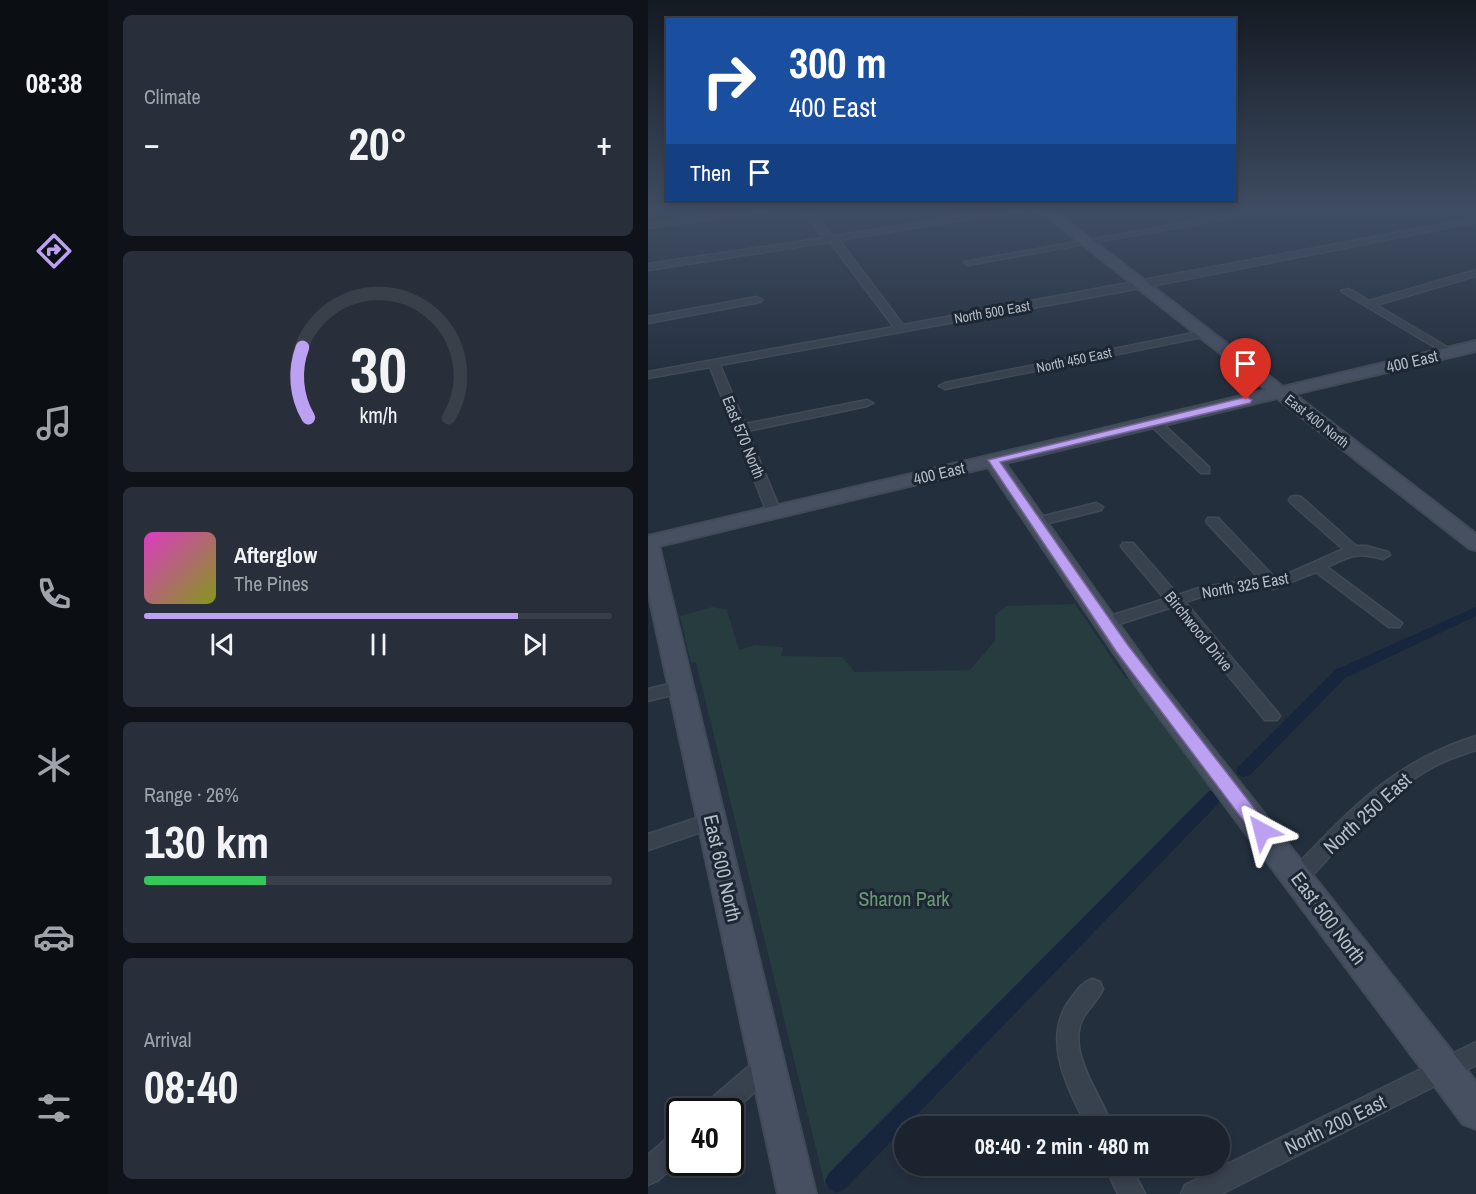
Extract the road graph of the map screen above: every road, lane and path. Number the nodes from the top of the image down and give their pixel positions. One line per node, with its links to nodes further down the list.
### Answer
1 (852, 266): 10 (street)
2 (1116, 266): 5 (street, East 400 North)
3 (1240, 266): 5 (street, North 500 East)
4 (1476, 273): 8 (street)
5 (1141, 285): 10 (street, North 500 East); 11 (street, East 400 North)
6 (1347, 291): 8 (street)
7 (757, 300): 9 (street)
8 (1368, 304): 13 (street)
9 (648, 320)
10 (900, 328): 14 (street, North 500 East)
11 (1203, 334): 16 (street, North 450 East); 17 (street, East 400 North)
12 (1476, 346): 13 (street, 400 East)
13 (1448, 352): 17 (street, 400 East)
14 (714, 363): 15 (street, North 500 East); 20 (street, East 570 North)
15 (648, 375)
16 (945, 386)
17 (1281, 392): 19 (street, 400 East); 29 (street, East 400 North)
18 (867, 403): 20 (street)
19 (1154, 422): 21 (street, 400 East); 22 (street)
20 (740, 429): 25 (street, East 570 North)
21 (993, 460): 25 (street, 400 East); 27 (street, East 500 North)
22 (1205, 470)
23 (1296, 500): 31 (street)
24 (1096, 507): 27 (street)
25 (774, 512): 28 (street, 400 East)
26 (1213, 521): 34 (street)
27 (1037, 522): 36 (street, East 500 North)
28 (648, 542): 38 (street, East 600 North)
29 (1476, 544)
30 (1128, 546): 35 (street, Birchwood Drive)
31 (1352, 550): 32 (street); 33 (street, North 325 East)
32 (1383, 555)
33 (1317, 566): 34 (street, North 325 East); 37 (street)
34 (1273, 584): 35 (street, North 325 East)
35 (1174, 600): 36 (street, North 325 East); 40 (street, Birchwood Drive)
36 (1105, 623): 44 (street, East 500 North)
37 (1394, 623)
38 (681, 687): 39 (street); 42 (street, East 600 North)
39 (648, 695)
40 (1271, 716)
41 (1476, 743): 44 (street, North 250 East)
42 (712, 821): 43 (street); 47 (street, East 600 North)
43 (648, 842)
44 (1298, 877): 48 (street, East 500 North)
45 (1092, 989): 51 (street)
46 (1476, 1053): 48 (street, North 200 East)
47 (768, 1065): 49 (street); 55 (street, East 600 North)
48 (1445, 1070): 50 (street, East 500 North); 57 (street, North 200 East)
49 (731, 1098)
50 (1476, 1112)
51 (1095, 1116)
52 (666, 1156): 53 (street)
53 (648, 1172)
54 (1123, 1176): 56 (street)
55 (797, 1194)
56 (1132, 1194)
57 (1194, 1194)

